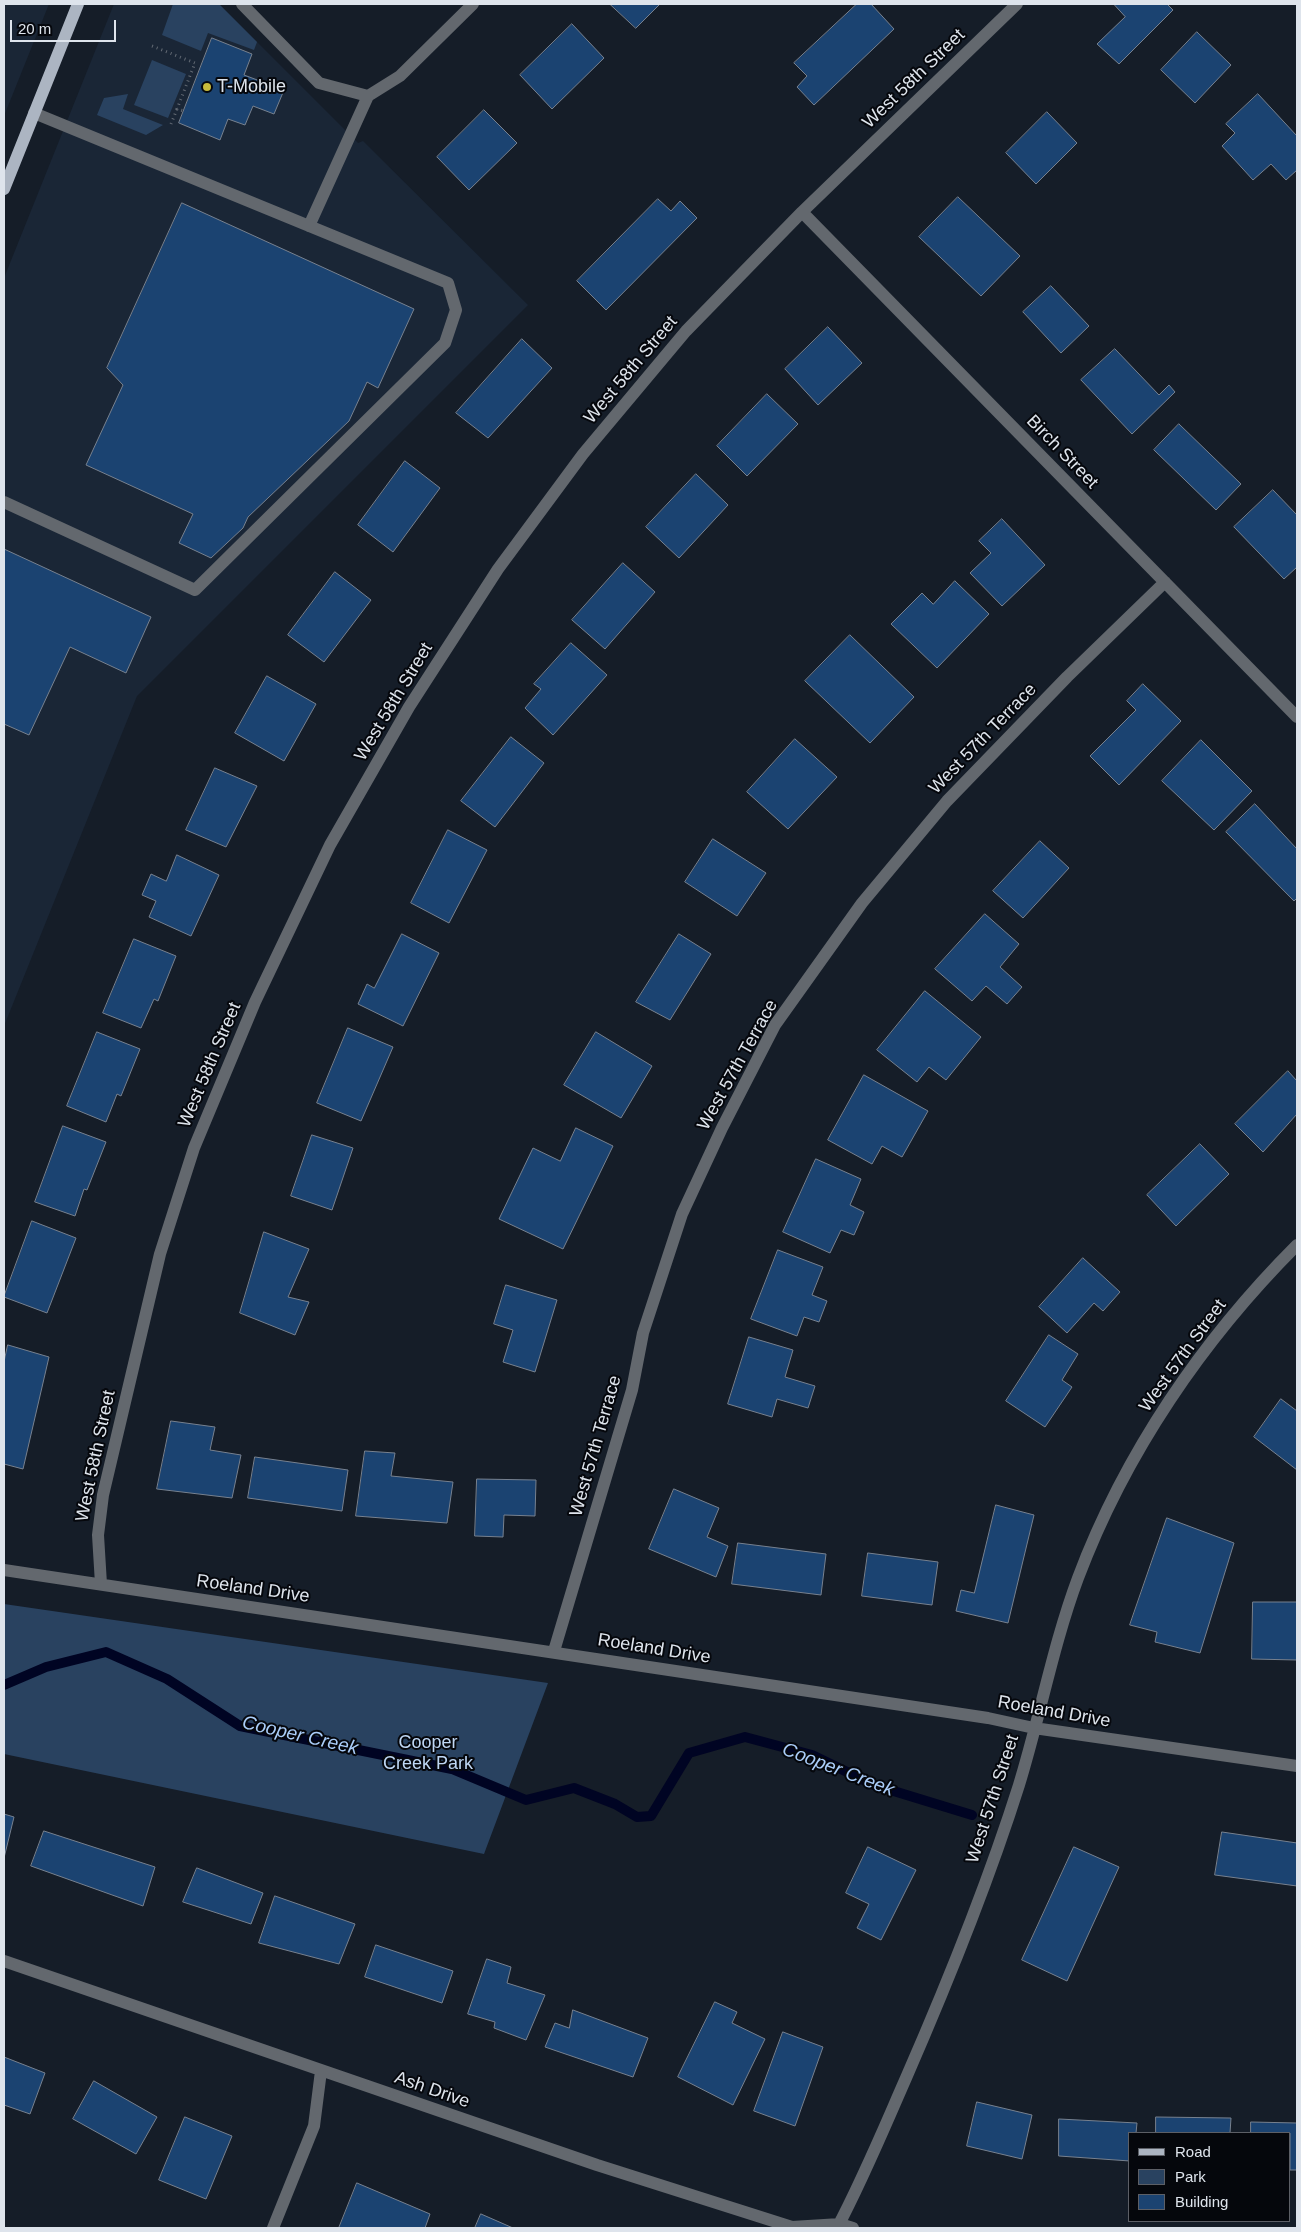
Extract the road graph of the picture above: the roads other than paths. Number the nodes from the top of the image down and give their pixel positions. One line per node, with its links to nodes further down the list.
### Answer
1 (78, 4): 6 (main road)
2 (242, 4): 5 (street)
3 (473, 4): 5 (street)
4 (1017, 4): 8 (street, West 58th Street)
5 (368, 96): 9 (street)
6 (34, 113): 7 (main road); 9 (street)
7 (4, 189)
8 (802, 212): 11 (street, Birch Street); 15 (street, West 58th Street)
9 (309, 226): 10 (street)
10 (4, 502)
11 (1165, 582): 12 (street, Birch Street); 16 (street, West 57th Terrace)
12 (1297, 717)
13 (1297, 1245): 17 (street, West 57th Street)
14 (4, 1570): 15 (street, Roeland Drive)
15 (101, 1584): 16 (street, Roeland Drive)
16 (554, 1651): 17 (street, Roeland Drive)
17 (1034, 1728): 18 (street, Roeland Drive); 21 (street, West 57th Street)
18 (1297, 1766)
19 (4, 1961): 20 (street, Ash Drive)
20 (321, 2071): 21 (street, Ash Drive); 22 (street)
21 (838, 2226): 23 (street, Ash Drive)
22 (273, 2228)
23 (853, 2228)

